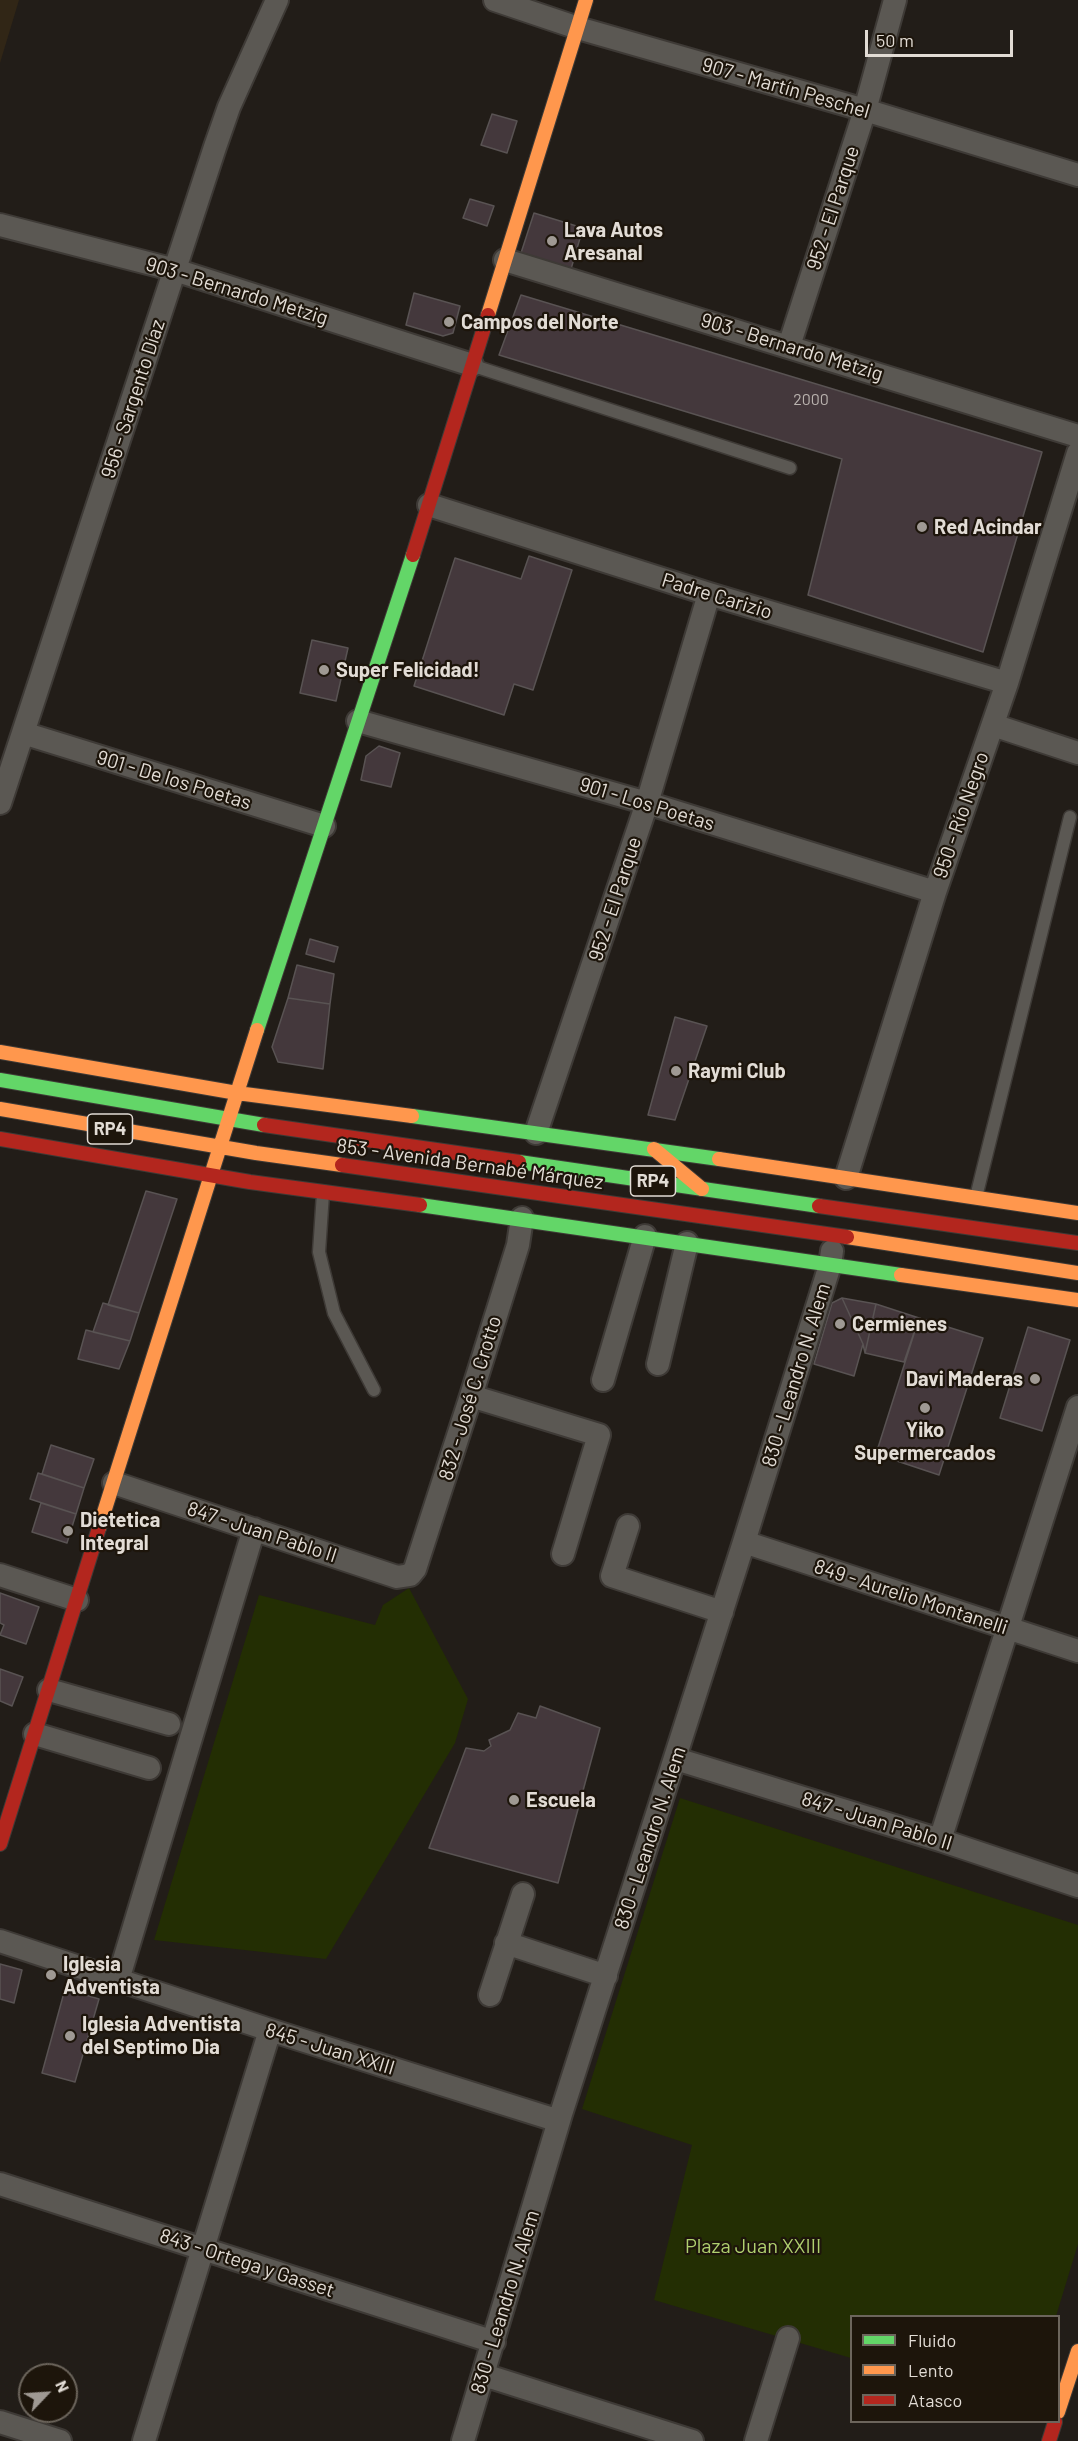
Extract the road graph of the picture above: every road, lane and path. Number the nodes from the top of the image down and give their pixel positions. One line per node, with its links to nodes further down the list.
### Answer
1 (277, 0): 10 (street, 956 - Sargento Díaz)
2 (495, 0): 5 (street, 907 - Martín Peschel)
3 (586, 0): 5 (main road)
4 (896, 0): 6 (street, 952 - El Parque)
5 (578, 28): 6 (street, 907 - Martín Peschel); 9 (main road)
6 (865, 110): 7 (street, 907 - Martín Peschel); 11 (street, 952 - El Parque)
7 (1078, 175)
8 (0, 225): 10 (street, 903 - Bernardo Metzig)
9 (505, 260): 11 (street, 903 - Bernardo Metzig); 12 (main road)
10 (175, 270): 12 (street, 903 - Bernardo Metzig); 22 (street, 956 - Sargento Díaz)
11 (789, 346): 13 (street, 903 - Bernardo Metzig)
12 (472, 365): 15 (lane); 16 (main road)
13 (1078, 436)
14 (1078, 453): 17 (street, 950 - Río Negro)
15 (790, 468)
16 (429, 505): 18 (street, Padre Carizio); 20 (main road)
17 (1069, 517): 19 (street, 950 - Río Negro)
18 (709, 594): 19 (street, Padre Carizio); 25 (street, 952 - El Parque)
19 (1007, 683): 21 (street, 950 - Río Negro)
20 (358, 720): 25 (street, 901 - Los Poetas); 27 (main road)
21 (993, 725): 23 (street); 28 (street, 950 - Río Negro)
22 (23, 733): 24 (street, 956 - Sargento Díaz); 27 (street, 901 - De los Poetas)
23 (1078, 753)
24 (0, 803)
25 (647, 803): 28 (street, 901 - Los Poetas); 34 (street, 952 - El Parque)
26 (1070, 817): 42 (lane)
27 (324, 826): 31 (main road)
28 (935, 892): 39 (street, 950 - Río Negro)
29 (0, 1052): 31 (main road, 853 - Avenida Bernabé Márquez)
30 (0, 1080): 33 (main road, 853 - Avenida Bernabé Márquez / RP4)
31 (237, 1093): 33 (main road); 34 (main road, 853 - Avenida Bernabé Márquez)
32 (0, 1109): 36 (main road, 853 - Avenida Bernabé Márquez / RP4)
33 (228, 1120): 36 (main road); 40 (main road, 853 - Avenida Bernabé Márquez / RP4)
34 (536, 1134): 37 (main road, 853 - Avenida Bernabé Márquez)
35 (0, 1139): 38 (main road)
36 (220, 1147): 38 (main road); 45 (main road, 853 - Avenida Bernabé Márquez / RP4)
37 (654, 1149): 39 (main road, 853 - Avenida Bernabé Márquez); 40 (main road)
38 (211, 1176): 41 (main road); 57 (main road)
39 (846, 1178): 42 (main road, 853 - Avenida Bernabé Márquez)
40 (702, 1189): 48 (main road, 853 - Avenida Bernabé Márquez / RP4)
41 (323, 1191): 44 (main road); 54 (lane)
42 (976, 1198): 43 (main road, 853 - Avenida Bernabé Márquez)
43 (1078, 1213)
44 (522, 1218): 46 (main road); 55 (street, 832 - José C. Crotto)
45 (834, 1235): 49 (street, 830 - Leandro N. Alem); 50 (main road, 853 - Avenida Bernabé Márquez / RP4)
46 (645, 1236): 47 (main road); 53 (street)
47 (687, 1243): 49 (main road); 52 (street)
48 (1078, 1243)
49 (830, 1265): 51 (main road); 60 (street, 830 - Leandro N. Alem)
50 (1078, 1273)
51 (1078, 1300)
52 (658, 1364)
53 (603, 1380)
54 (374, 1390)
55 (471, 1396): 61 (street); 63 (street, 832 - José C. Crotto)
56 (1078, 1407): 66 (street)
57 (114, 1483): 59 (street, 847 - Juan Pablo II); 64 (main road)
58 (627, 1526): 65 (street)
59 (254, 1529): 63 (street, 847 - Juan Pablo II); 80 (street)
60 (744, 1542): 65 (street, 830 - Leandro N. Alem); 66 (street, 849 - Aurelio Montanelli)
61 (563, 1554)
62 (0, 1575): 64 (street)
63 (410, 1575)
64 (77, 1600): 68 (main road)
65 (722, 1612): 71 (street, 830 - Leandro N. Alem)
66 (1008, 1628): 67 (street, 849 - Aurelio Montanelli); 73 (street)
67 (1078, 1651)
68 (49, 1690): 69 (street); 70 (main road)
69 (169, 1724)
70 (35, 1734): 72 (street); 74 (main road)
71 (676, 1759): 73 (street, 847 - Juan Pablo II); 79 (street, 830 - Leandro N. Alem)
72 (149, 1768)
73 (940, 1840): 75 (street, 847 - Juan Pablo II)
74 (0, 1844)
75 (1078, 1886)
76 (522, 1894): 78 (street)
77 (0, 1941): 80 (street, 845 - Juan XXIII)
78 (506, 1943): 79 (street); 81 (street)
79 (606, 1976): 83 (street, 830 - Leandro N. Alem)
80 (118, 1980): 82 (street, 845 - Juan XXIII)
81 (490, 1995)
82 (270, 2030): 83 (street, 845 - Juan XXIII); 85 (street)
83 (559, 2121): 87 (street, 830 - Leandro N. Alem)
84 (0, 2184): 85 (street, 843 - Ortega y Gasset)
85 (203, 2249): 87 (street, 843 - Ortega y Gasset); 94 (street)
86 (788, 2338): 97 (street)
87 (494, 2342): 89 (street, 830 - Leandro N. Alem)
88 (1078, 2351): 90 (main road)
89 (484, 2375): 95 (street, 830 - Leandro N. Alem); 96 (street)
90 (1060, 2409)
91 (0, 2422): 93 (street)
92 (1055, 2423): 98 (main road)
93 (60, 2441)
94 (144, 2441)
95 (463, 2441)
96 (692, 2441)
97 (756, 2441)
98 (1049, 2441)

